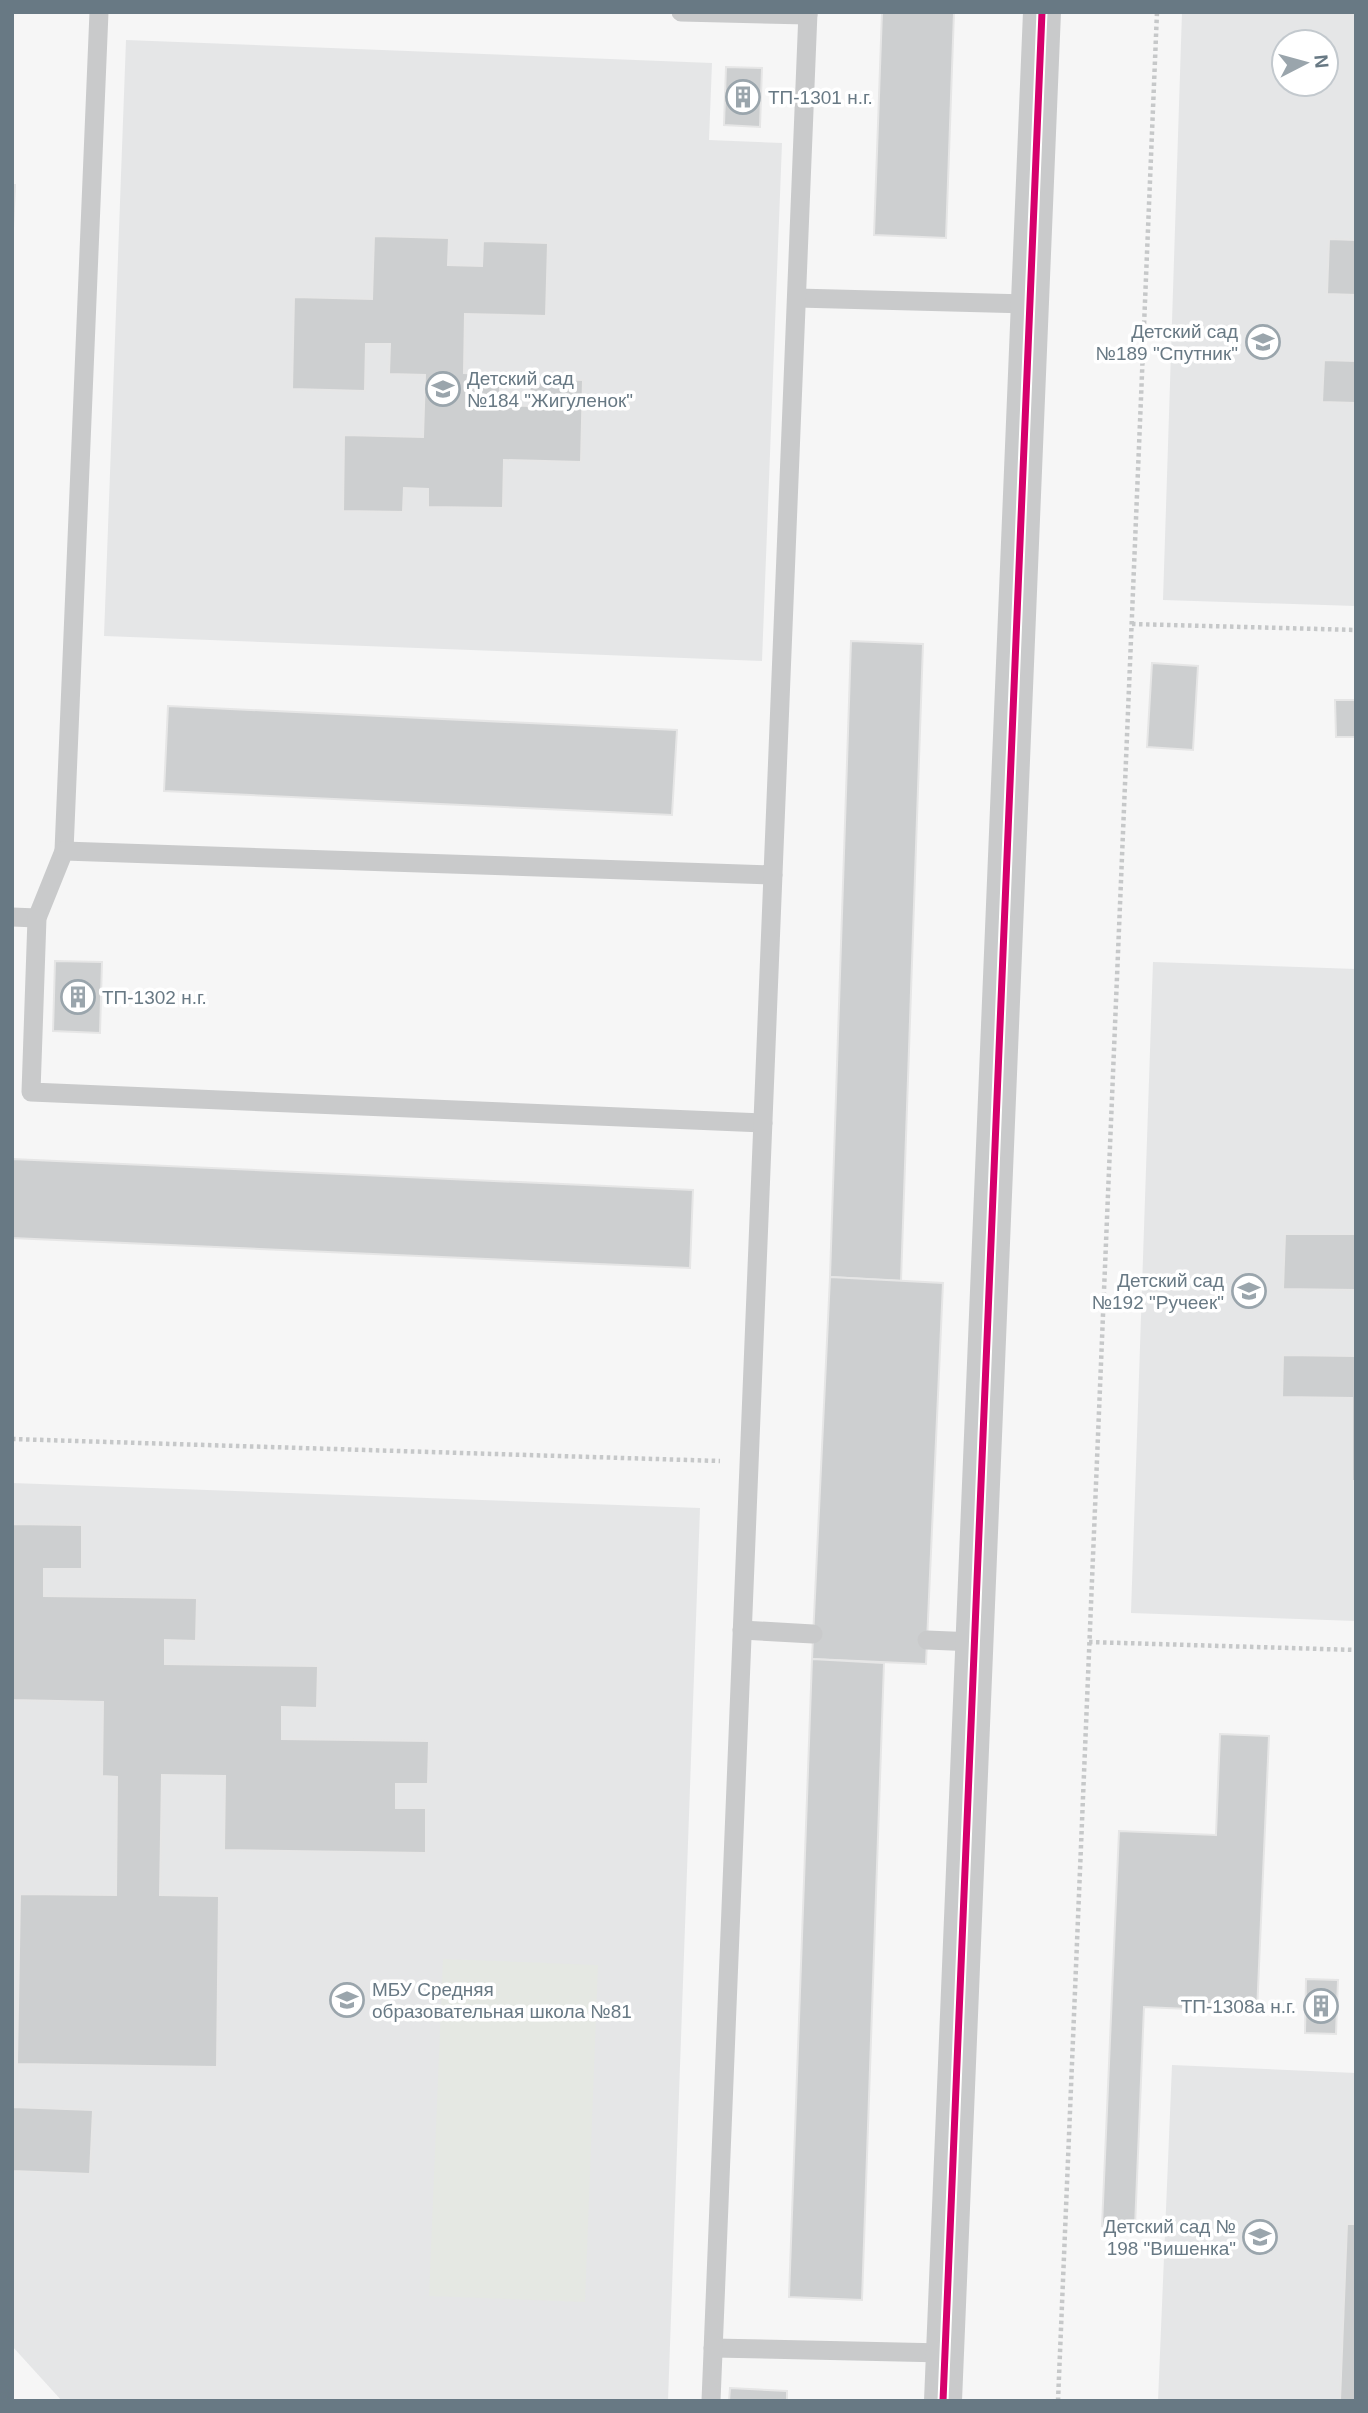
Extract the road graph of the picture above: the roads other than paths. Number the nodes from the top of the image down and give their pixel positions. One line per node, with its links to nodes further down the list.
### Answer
1 (99, 12): 7 (lane)
2 (681, 12): 4 (lane)
3 (1042, 12): 6 (street)
4 (808, 14): 5 (lane)
5 (797, 298): 6 (lane); 8 (lane)
6 (1030, 304): 16 (street)
7 (64, 850): 8 (lane); 10 (lane)
8 (773, 875): 12 (lane)
9 (12, 917): 10 (lane)
10 (37, 918): 11 (lane)
11 (22, 1091): 12 (lane)
12 (763, 1123): 13 (lane)
13 (742, 1630): 14 (lane); 17 (lane)
14 (813, 1634)
15 (927, 1640): 16 (lane)
16 (975, 1642): 18 (street)
17 (713, 2348): 18 (lane); 19 (lane)
18 (945, 2353): 20 (street)
19 (711, 2401)
20 (943, 2401)

